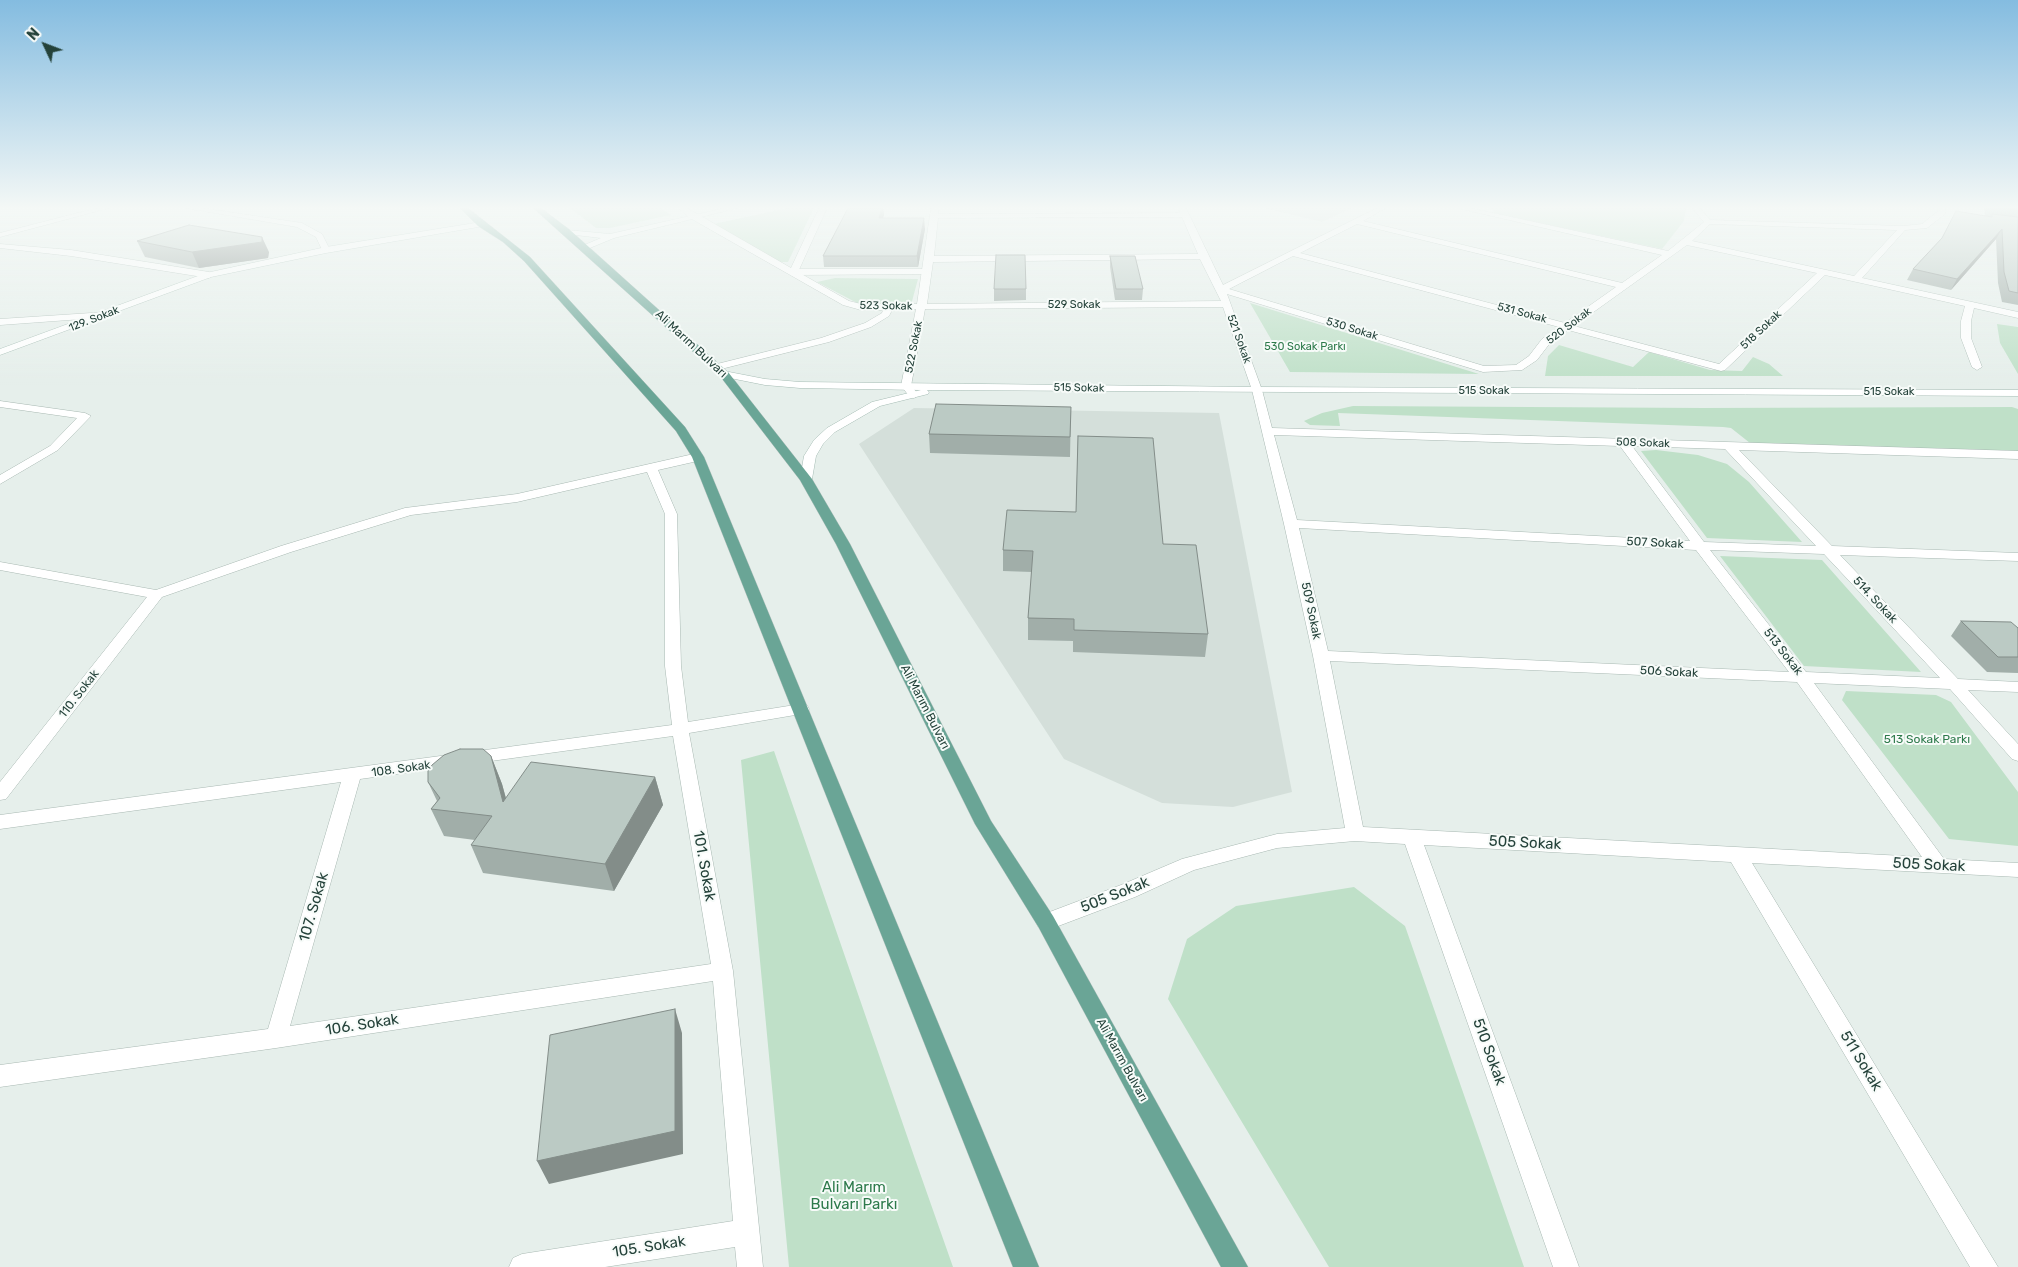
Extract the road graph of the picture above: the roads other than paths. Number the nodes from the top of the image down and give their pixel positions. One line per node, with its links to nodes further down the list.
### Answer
1 (160, 267): 18 (street)
2 (246, 267): 18 (street, 129. Sokak)
3 (534, 267): 43 (main road)
4 (606, 267): 34 (main road, Ali Marım Bulvarı)
5 (785, 267): 15 (street, 523 Sokak)
6 (796, 267): 15 (street)
7 (929, 267): 16 (street, 522 Sokak)
8 (1209, 267): 21 (street, 521 Sokak)
9 (1264, 267): 21 (street)
10 (1346, 267): 29 (street, 531 Sokak)
11 (1542, 267): 20 (street)
12 (1649, 267): 20 (street, 520 Sokak)
13 (1801, 267): 17 (street)
14 (1868, 267): 19 (street)
15 (794, 272): 16 (street); 25 (street, 523 Sokak)
16 (928, 272): 24 (street, 522 Sokak)
17 (1823, 272): 19 (street); 32 (street, 518 Sokak)
18 (209, 275): 26 (street, 129. Sokak)
19 (1856, 280): 23 (street)
20 (1621, 286): 29 (street, 520 Sokak)
21 (1221, 289): 22 (street, 521 Sokak); 33 (street, 530 Sokak)
22 (1226, 304): 24 (street, 529 Sokak); 36 (street, 521 Sokak)
23 (1970, 305): 27 (street); 31 (street)
24 (922, 306): 25 (street, 523 Sokak); 35 (street, 522 Sokak)
25 (888, 307): 34 (street)
26 (106, 315): 28 (street); 30 (street, 129. Sokak)
27 (2018, 315)
28 (0, 322)
29 (1569, 325): 32 (street, 531 Sokak); 33 (street, 520 Sokak)
30 (0, 352)
31 (1977, 367)
32 (1721, 368)
33 (1483, 369)
34 (720, 370): 35 (street, 515 Sokak); 45 (main road, Ali Marım Bulvarı)
35 (910, 390): 36 (street, 515 Sokak); 45 (street, 515 Sokak)
36 (1257, 390): 37 (street, 515 Sokak); 39 (street, 509 Sokak)
37 (2017, 394)
38 (0, 404): 46 (street)
39 (1268, 431): 40 (street, 508 Sokak); 47 (street, 509 Sokak)
40 (1623, 442): 41 (street, 508 Sokak); 48 (street, 513 Sokak)
41 (1729, 446): 42 (street, 508 Sokak); 49 (street, 514. Sokak)
42 (2018, 455)
43 (698, 457): 44 (street); 57 (main road)
44 (652, 469): 52 (street); 58 (street, 101. Sokak)
45 (806, 479): 68 (main road, Ali Marım Bulvarı)
46 (0, 480)
47 (1291, 524): 48 (street, 507 Sokak); 53 (street, 509 Sokak)
48 (1700, 546): 49 (street, 507 Sokak); 54 (street, 513 Sokak)
49 (1828, 551): 50 (street, 507 Sokak); 55 (street, 514. Sokak)
50 (2018, 557)
51 (0, 566): 52 (street)
52 (158, 594): 61 (street, 110. Sokak)
53 (1320, 656): 54 (street, 506 Sokak); 63 (street, 509 Sokak)
54 (1802, 678): 55 (street, 506 Sokak); 66 (street, 513 Sokak)
55 (1954, 684): 56 (street, 506 Sokak); 59 (street, 514. Sokak)
56 (2018, 687)
57 (801, 709): 58 (street, 108. Sokak); 75 (main road)
58 (681, 729): 60 (street, 108. Sokak); 69 (street, 101. Sokak)
59 (2018, 756)
60 (352, 775): 62 (street, 108. Sokak); 70 (street, 107. Sokak)
61 (0, 794)
62 (0, 822)
63 (1355, 834): 64 (street, 505 Sokak); 68 (street, 505 Sokak)
64 (1412, 836): 65 (street, 505 Sokak); 77 (street, 510 Sokak)
65 (1737, 855): 66 (street, 505 Sokak); 78 (street, 511 Sokak)
66 (1938, 865): 67 (street, 505 Sokak)
67 (2018, 870)
68 (1046, 922): 76 (main road, Ali Marım Bulvarı)
69 (723, 971): 70 (street, 106. Sokak); 72 (street, 101. Sokak)
70 (276, 1038): 71 (street, 106. Sokak)
71 (0, 1076)
72 (747, 1232): 73 (street, 105. Sokak); 74 (street, 101. Sokak)
73 (522, 1267)
74 (750, 1267)
75 (1026, 1267)
76 (1235, 1267)
77 (1566, 1267)
78 (1985, 1267)

